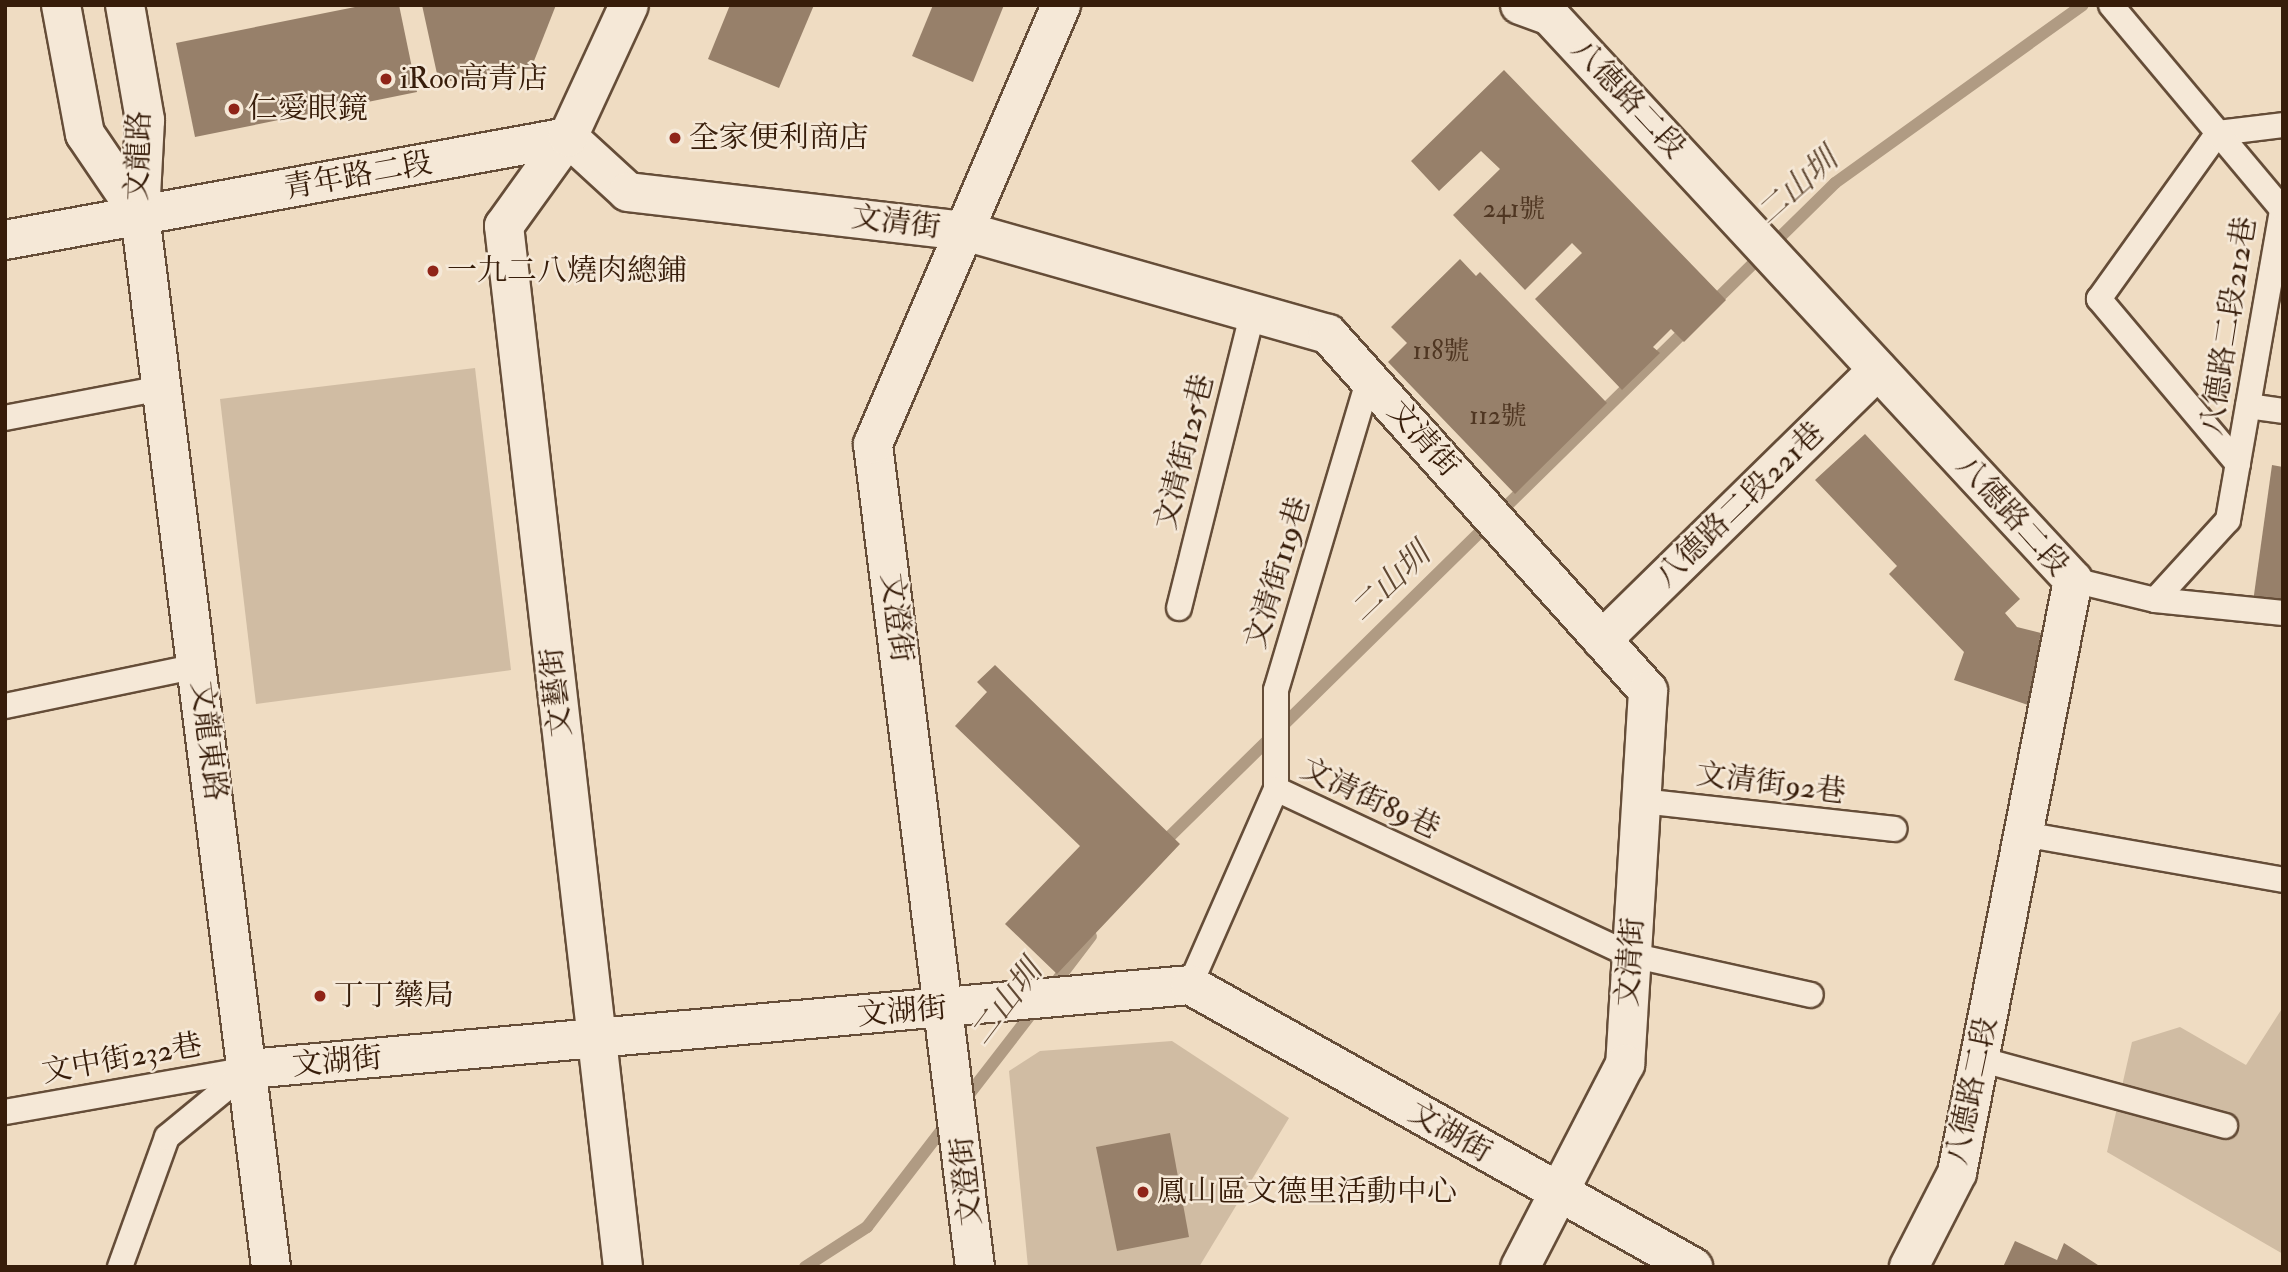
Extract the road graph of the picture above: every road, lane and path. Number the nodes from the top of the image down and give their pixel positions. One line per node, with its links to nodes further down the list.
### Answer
1 (61, 5): 10 (street, 文龍路)
2 (125, 5): 10 (street, 文龍路)
3 (629, 5): 9 (street)
4 (1061, 5): 11 (street, 文澄街)
5 (1520, 5): 14 (street, 八德路二段)
6 (2112, 7): 8 (lane, 八德路二段212巷)
7 (2283, 125): 8 (lane)
8 (2218, 134): 17 (lane, 八德路二段212巷); 20 (lane)
9 (568, 137): 10 (street, 青年路二段); 11 (street, 文清街); 37 (street, 文藝街)
10 (141, 215): 12 (street, 青年路二段); 16 (street, 文龍東路)
11 (964, 231): 13 (street, 文清街); 36 (street, 文澄街)
12 (5, 240)
13 (1252, 312): 15 (street, 文清街); 23 (lane, 文清街125巷)
14 (1878, 370): 21 (street, 八德路二段); 25 (street, 八德路二段221巷)
15 (1369, 379): 25 (street, 文清街); 28 (lane, 文清街119巷)
16 (163, 388): 19 (lane); 26 (street, 文龍東路)
17 (2248, 406): 18 (lane); 20 (lane, 八德路二段212巷)
18 (2283, 411)
19 (5, 418)
20 (2238, 464): 22 (lane, 八德路二段212巷)
21 (2073, 580): 22 (lane); 31 (street, 八德路二段)
22 (2155, 600): 24 (lane)
23 (1179, 608)
24 (2283, 613)
25 (1602, 640): 29 (street, 文清街)
26 (198, 666): 27 (lane); 39 (street, 文龍東路)
27 (5, 706)
28 (1276, 789): 33 (lane, 文清街89巷); 34 (lane, 文清街89巷)
29 (1641, 801): 30 (lane, 文清街92巷); 33 (street, 文清街)
30 (1894, 830)
31 (2023, 834): 32 (lane); 38 (street, 八德路二段)
32 (2283, 880)
33 (1632, 955): 35 (lane, 文清街89巷); 42 (street, 文清街)
34 (1190, 985): 36 (street, 文湖街); 42 (street, 文湖街)
35 (1811, 995)
36 (946, 1008): 37 (street, 文湖街); 46 (street, 文澄街)
37 (596, 1040): 39 (street, 文湖街); 45 (street, 文藝街)
38 (1979, 1059): 41 (lane); 49 (street, 八德路二段)
39 (249, 1069): 40 (lane, 文中街232巷); 43 (lane); 44 (street, 文龍東路)
40 (5, 1112)
41 (2225, 1126)
42 (1558, 1194): 47 (street, 文清街); 48 (street, 文湖街)
43 (120, 1267)
44 (271, 1267)
45 (623, 1267)
46 (975, 1267)
47 (1520, 1267)
48 (1693, 1267)
49 (1909, 1267)

